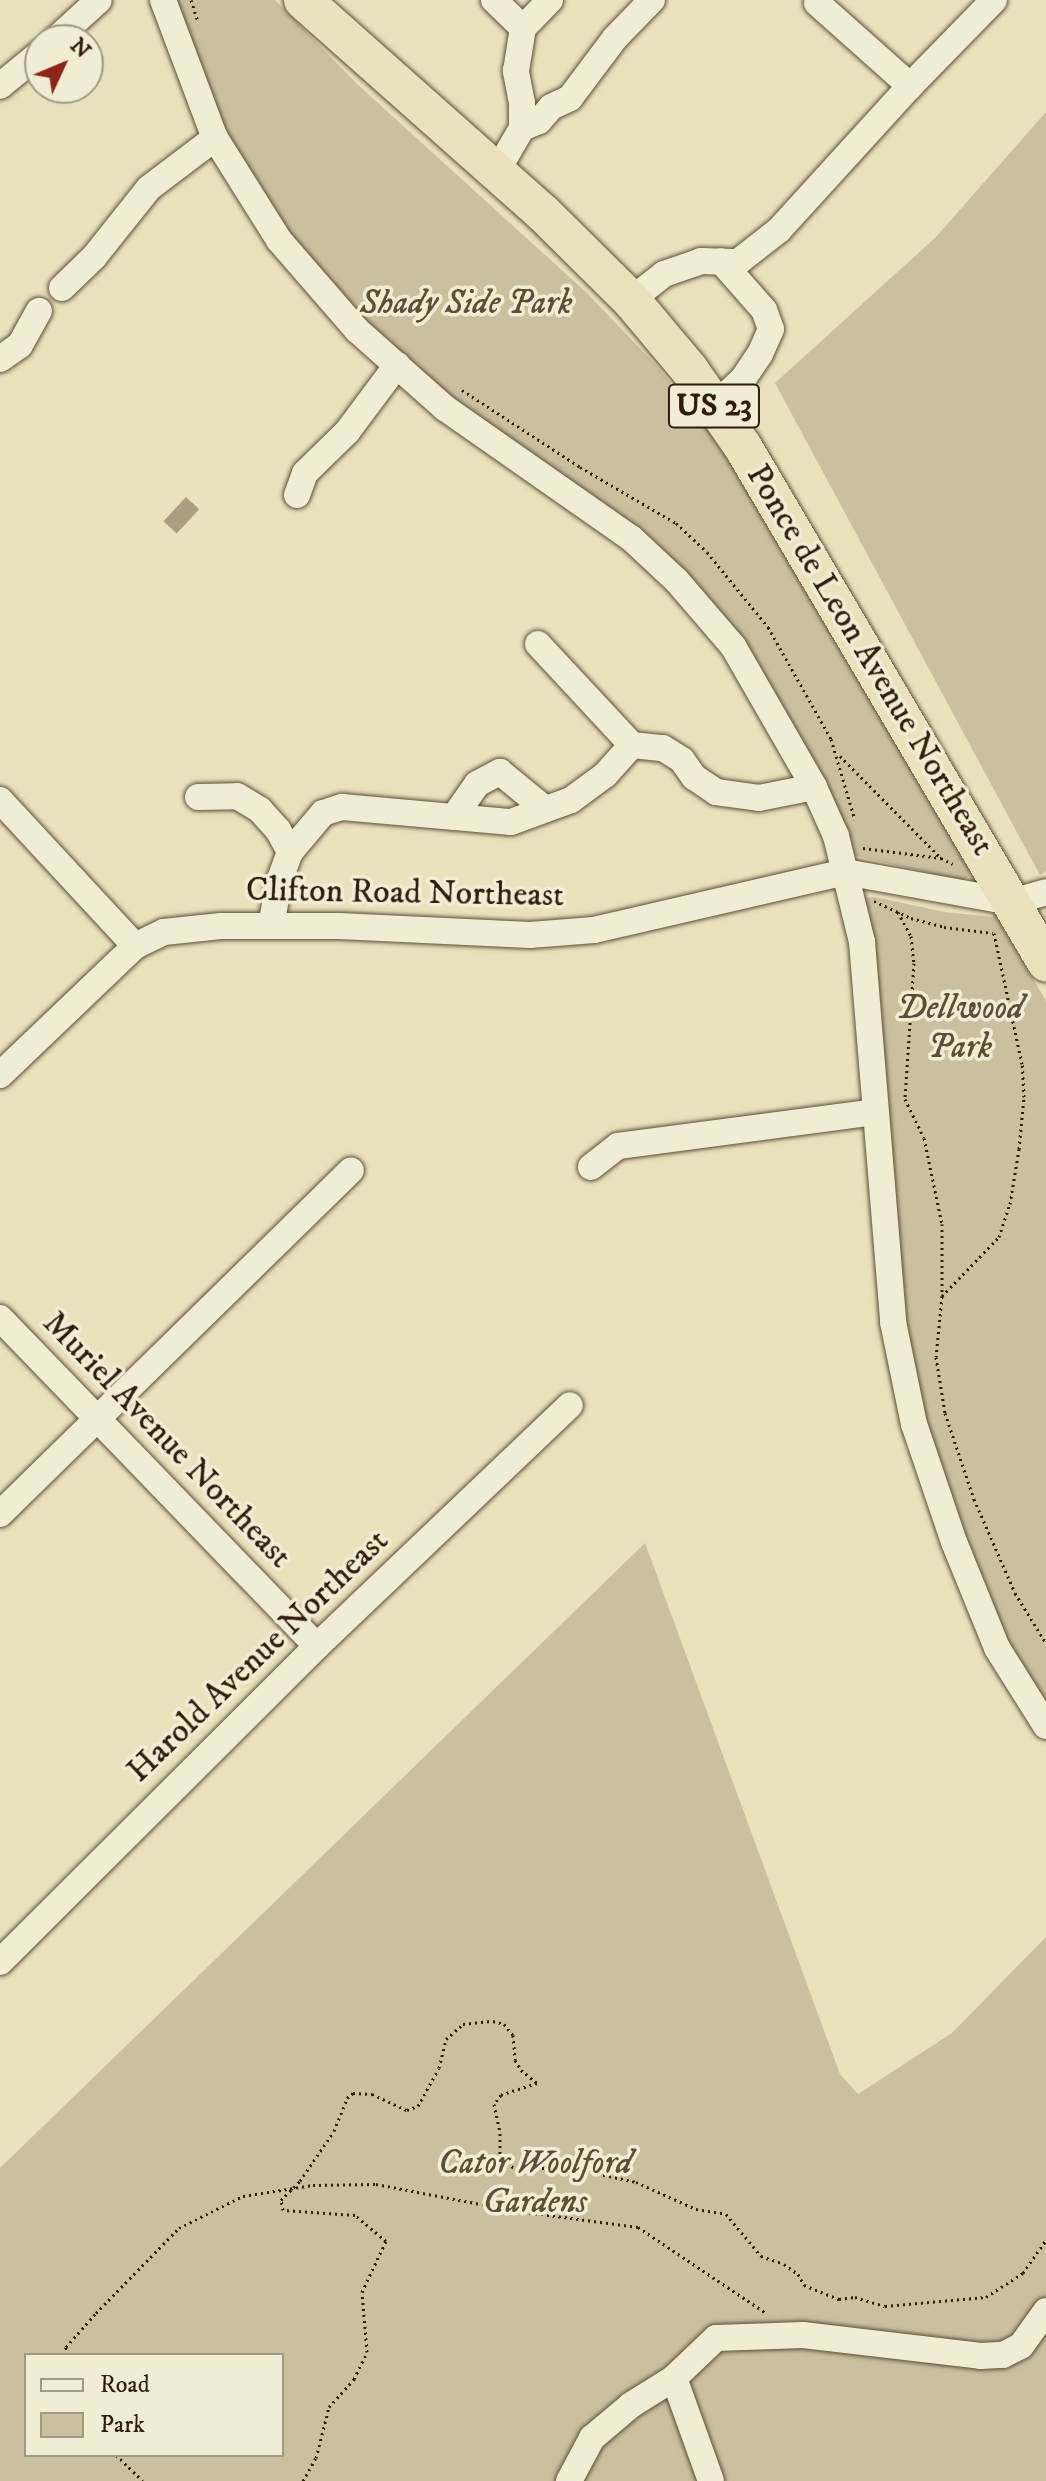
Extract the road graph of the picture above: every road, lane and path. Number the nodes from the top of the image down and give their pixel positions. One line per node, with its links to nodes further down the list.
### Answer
1 (99, 0): 10 (street)
2 (163, 0): 17 (street)
3 (191, 0): 12 (path)
4 (303, 0): 18 (highway, Ponce de Leon Avenue Northeast / US 23)
5 (494, 0): 11 (street)
6 (550, 0): 11 (street)
7 (652, 0): 16 (street)
8 (994, 0): 15 (street)
9 (817, 3): 15 (street)
10 (73, 24)
11 (523, 28): 16 (street)
12 (200, 31)
13 (24, 66): 14 (street)
14 (0, 86)
15 (910, 86): 19 (street)
16 (522, 116): 18 (street)
17 (215, 138): 20 (street); 24 (street)
18 (497, 171): 21 (highway, Ponce de Leon Avenue Northeast / US 23)
19 (721, 261): 21 (street); 26 (street)
20 (62, 288)
21 (631, 300): 26 (highway, Ponce de Leon Avenue Northeast / US 23)
22 (39, 311): 23 (street)
23 (0, 359)
24 (397, 365): 27 (street); 31 (street)
25 (458, 387): 30 (path)
26 (714, 406): 43 (highway, Ponce de Leon Avenue Northeast / US 23)
27 (297, 495)
28 (538, 644): 29 (street)
29 (632, 745): 31 (street); 34 (street)
30 (837, 753): 36 (path); 38 (path)
31 (814, 787): 39 (street)
32 (198, 797): 37 (street)
33 (0, 800): 45 (street)
34 (545, 809): 35 (street); 35 (street)
35 (454, 817): 37 (street)
36 (857, 826)
37 (290, 852): 44 (street)
38 (941, 858): 39 (path); 40 (path)
39 (848, 860): 43 (street, Clifton Road Northeast); 44 (street, Clifton Road Northeast); 48 (street)
40 (965, 870)
41 (864, 895): 42 (path)
42 (898, 912): 43 (path); 51 (path)
43 (1012, 913): 46 (highway, Ponce de Leon Avenue Northeast / US 23); 51 (path)
44 (271, 926): 45 (street, Clifton Road Northeast)
45 (135, 946): 47 (street, Clifton Road Northeast)
46 (1046, 962)
47 (0, 1075)
48 (875, 1112): 49 (street); 58 (street)
49 (591, 1167)
50 (351, 1170): 54 (street)
51 (942, 1296): 56 (path)
52 (0, 1318): 54 (street, Muriel Avenue Northeast)
53 (570, 1405): 57 (street, Harold Avenue Northeast)
54 (95, 1420): 55 (street); 57 (street, Muriel Avenue Northeast)
55 (0, 1514)
56 (1046, 1643)
57 (317, 1646): 59 (street, Harold Avenue Northeast)
58 (1046, 1726)
59 (0, 1962)
60 (293, 2188): 61 (path); 63 (path); 64 (path); 68 (path)
61 (1046, 2240)
62 (1046, 2311): 65 (street)
63 (769, 2315)
64 (64, 2353)
65 (674, 2378): 69 (street); 70 (street)
66 (118, 2457): 67 (path)
67 (143, 2481)
68 (303, 2481)
69 (569, 2481)
70 (711, 2481)

